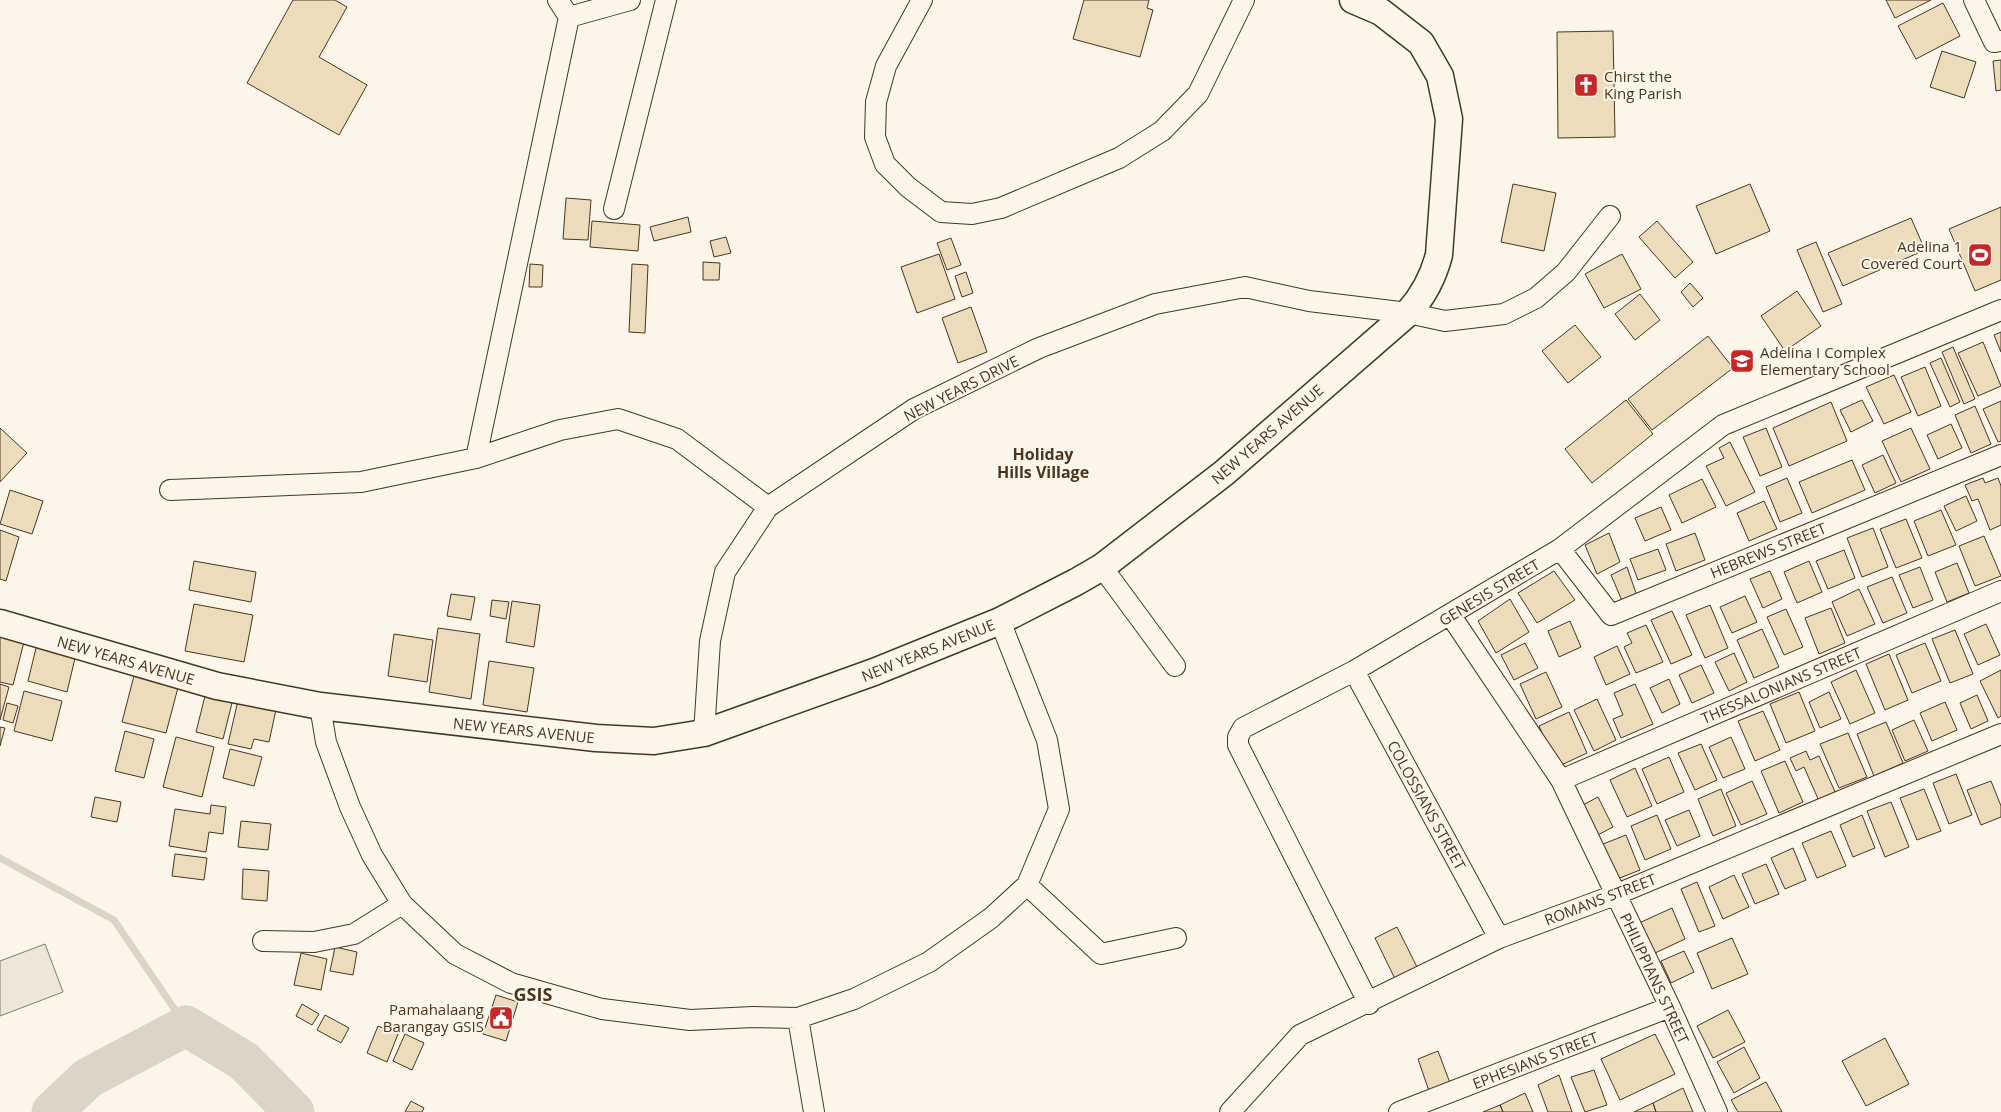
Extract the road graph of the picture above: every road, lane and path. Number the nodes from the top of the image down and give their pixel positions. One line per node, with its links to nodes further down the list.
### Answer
1 (558, 0): 8 (street)
2 (630, 0): 8 (street)
3 (666, 0): 10 (street)
4 (922, 0): 5 (street)
5 (1244, 0)
6 (1353, 0): 13 (street, NEW YEARS AVENUE)
7 (1974, 0): 9 (street)
8 (568, 17): 15 (street)
9 (2001, 41)
10 (614, 209)
11 (1610, 216): 13 (street, NEW YEARS DRIVE)
12 (2001, 310): 18 (street, GENESIS STREET)
13 (1408, 313): 17 (street, NEW YEARS DRIVE); 19 (street, NEW YEARS AVENUE)
14 (2001, 454): 18 (street, HEBREWS STREET)
15 (476, 458): 16 (street); 17 (street)
16 (170, 490)
17 (768, 507): 27 (street, NEW YEARS DRIVE)
18 (1560, 549): 21 (street, GENESIS STREET)
19 (1102, 567): 22 (street, NEW YEARS AVENUE); 24 (street)
20 (2001, 591): 29 (street, THESSALONIANS STREET)
21 (1451, 616): 25 (street, GENESIS STREET); 29 (street, PHILIPPIANS STREET)
22 (1000, 621): 27 (street, NEW YEARS AVENUE); 30 (street)
23 (0, 623): 26 (street, NEW YEARS AVENUE)
24 (1175, 666)
25 (1354, 671): 34 (street, COLOSSIANS STREET); 36 (street, GENESIS STREET)
26 (320, 706): 27 (street, NEW YEARS AVENUE); 32 (street)
27 (704, 733)
28 (2001, 734): 31 (street, ROMANS STREET)
29 (1561, 780): 31 (street, PHILIPPIANS STREET)
30 (1027, 885): 33 (street); 38 (street)
31 (1615, 895): 34 (street, ROMANS STREET); 37 (street, PHILIPPIANS STREET)
32 (402, 904): 35 (street); 38 (street)
33 (1176, 938)
34 (1499, 938): 36 (street, ROMANS STREET)
35 (262, 941)
36 (1369, 1004): 40 (street, ROMANS STREET)
37 (1670, 1008): 41 (street, EPHESIANS STREET); 42 (street, PHILIPPIANS STREET)
38 (798, 1018): 39 (street)
39 (814, 1112)
40 (1230, 1112)
41 (1399, 1112)
42 (1717, 1112)

